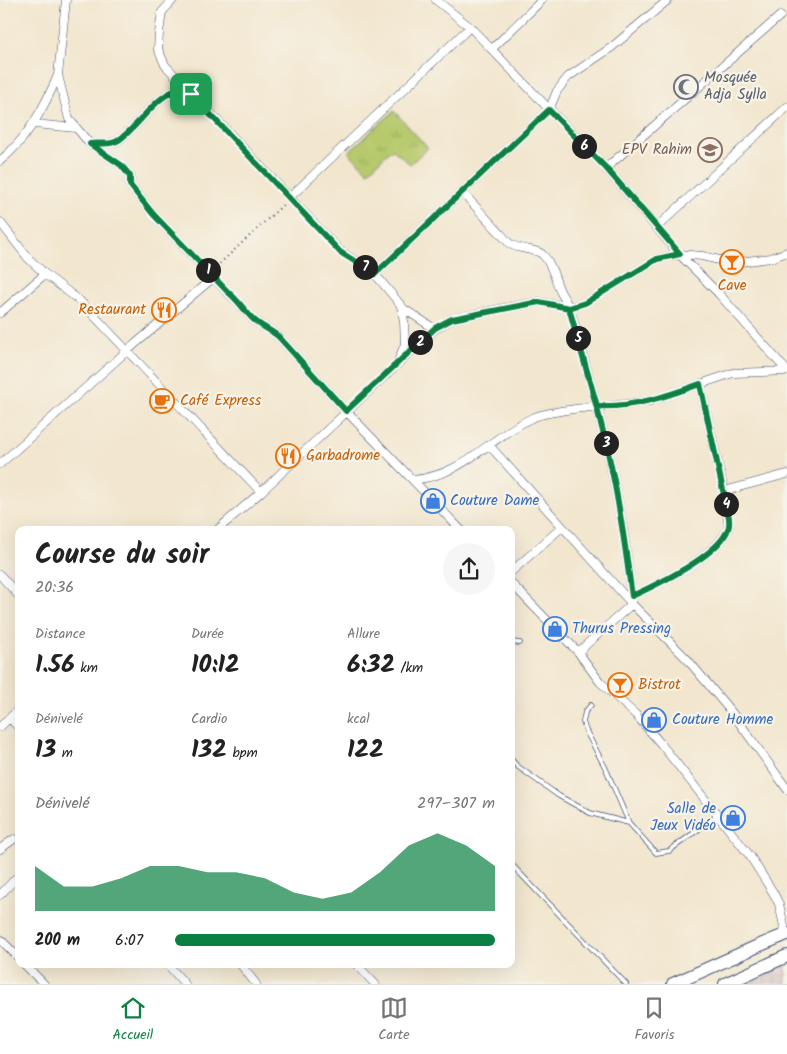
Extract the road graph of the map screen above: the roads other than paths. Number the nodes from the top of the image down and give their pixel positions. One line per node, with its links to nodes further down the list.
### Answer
1 (66, 0): 9 (street)
2 (173, 0): 10 (street)
3 (436, 0): 7 (street)
4 (542, 0): 8 (street)
5 (668, 0): 12 (street)
6 (780, 16): 17 (street)
7 (470, 27): 8 (street); 19 (street)
8 (492, 49): 12 (street)
9 (58, 75): 13 (street); 14 (street)
10 (191, 94): 15 (street); 19 (street)
11 (787, 107): 21 (street)
12 (549, 110): 17 (street); 18 (street)
13 (34, 124): 14 (street); 16 (street)
14 (76, 128): 15 (street)
15 (90, 144): 25 (street)
16 (0, 161)
17 (606, 168): 21 (street)
18 (463, 192): 26 (street); 28 (street)
19 (289, 198): 26 (street)
20 (0, 222): 24 (street)
21 (658, 227): 23 (street)
22 (787, 252): 23 (street)
23 (680, 254): 28 (street); 33 (street)
24 (45, 274): 29 (street); 31 (street)
25 (212, 274): 31 (street); 36 (street)
26 (375, 274): 27 (street)
27 (401, 306): 30 (street); 32 (street)
28 (569, 308): 30 (street); 35 (street)
29 (0, 314)
30 (435, 328): 32 (street)
31 (128, 350): 38 (street); 42 (street)
32 (397, 364): 36 (street)
33 (787, 371): 34 (street)
34 (700, 384): 35 (street); 41 (street)
35 (597, 406): 37 (street); 50 (street)
36 (346, 411): 40 (street); 42 (street)
37 (489, 445): 40 (street); 45 (street)
38 (0, 464)
39 (787, 474): 41 (street)
40 (413, 480): 44 (street)
41 (724, 491): 50 (street)
42 (261, 492): 43 (street)
43 (223, 526)
44 (457, 526)
45 (562, 527): 46 (street); 50 (street)
46 (515, 568)
47 (0, 575): 49 (street)
48 (515, 587): 53 (street)
49 (15, 592)
50 (632, 600): 53 (street); 60 (street)
51 (515, 642): 52 (lane)
52 (520, 643)
53 (578, 652): 61 (street)
54 (591, 705): 62 (lane)
55 (15, 713): 56 (street)
56 (10, 718): 57 (street); 58 (street)
57 (15, 724)
58 (0, 727)
59 (515, 764): 62 (lane)
60 (787, 789)
61 (718, 815): 62 (lane); 68 (street)
62 (629, 823)
63 (15, 840): 64 (street)
64 (0, 849)
65 (515, 868): 80 (lane)
66 (15, 880): 67 (street)
67 (0, 895)
68 (786, 935): 81 (main road)
69 (0, 939): 70 (street)
70 (15, 954)
71 (787, 956): 82 (main road)
72 (28, 968): 76 (street)
73 (171, 968): 77 (street)
74 (243, 968): 78 (street)
75 (360, 968): 79 (street)
76 (41, 983)
77 (185, 984)
78 (256, 984)
79 (375, 984)
80 (626, 984)
81 (674, 984)
82 (725, 984)

